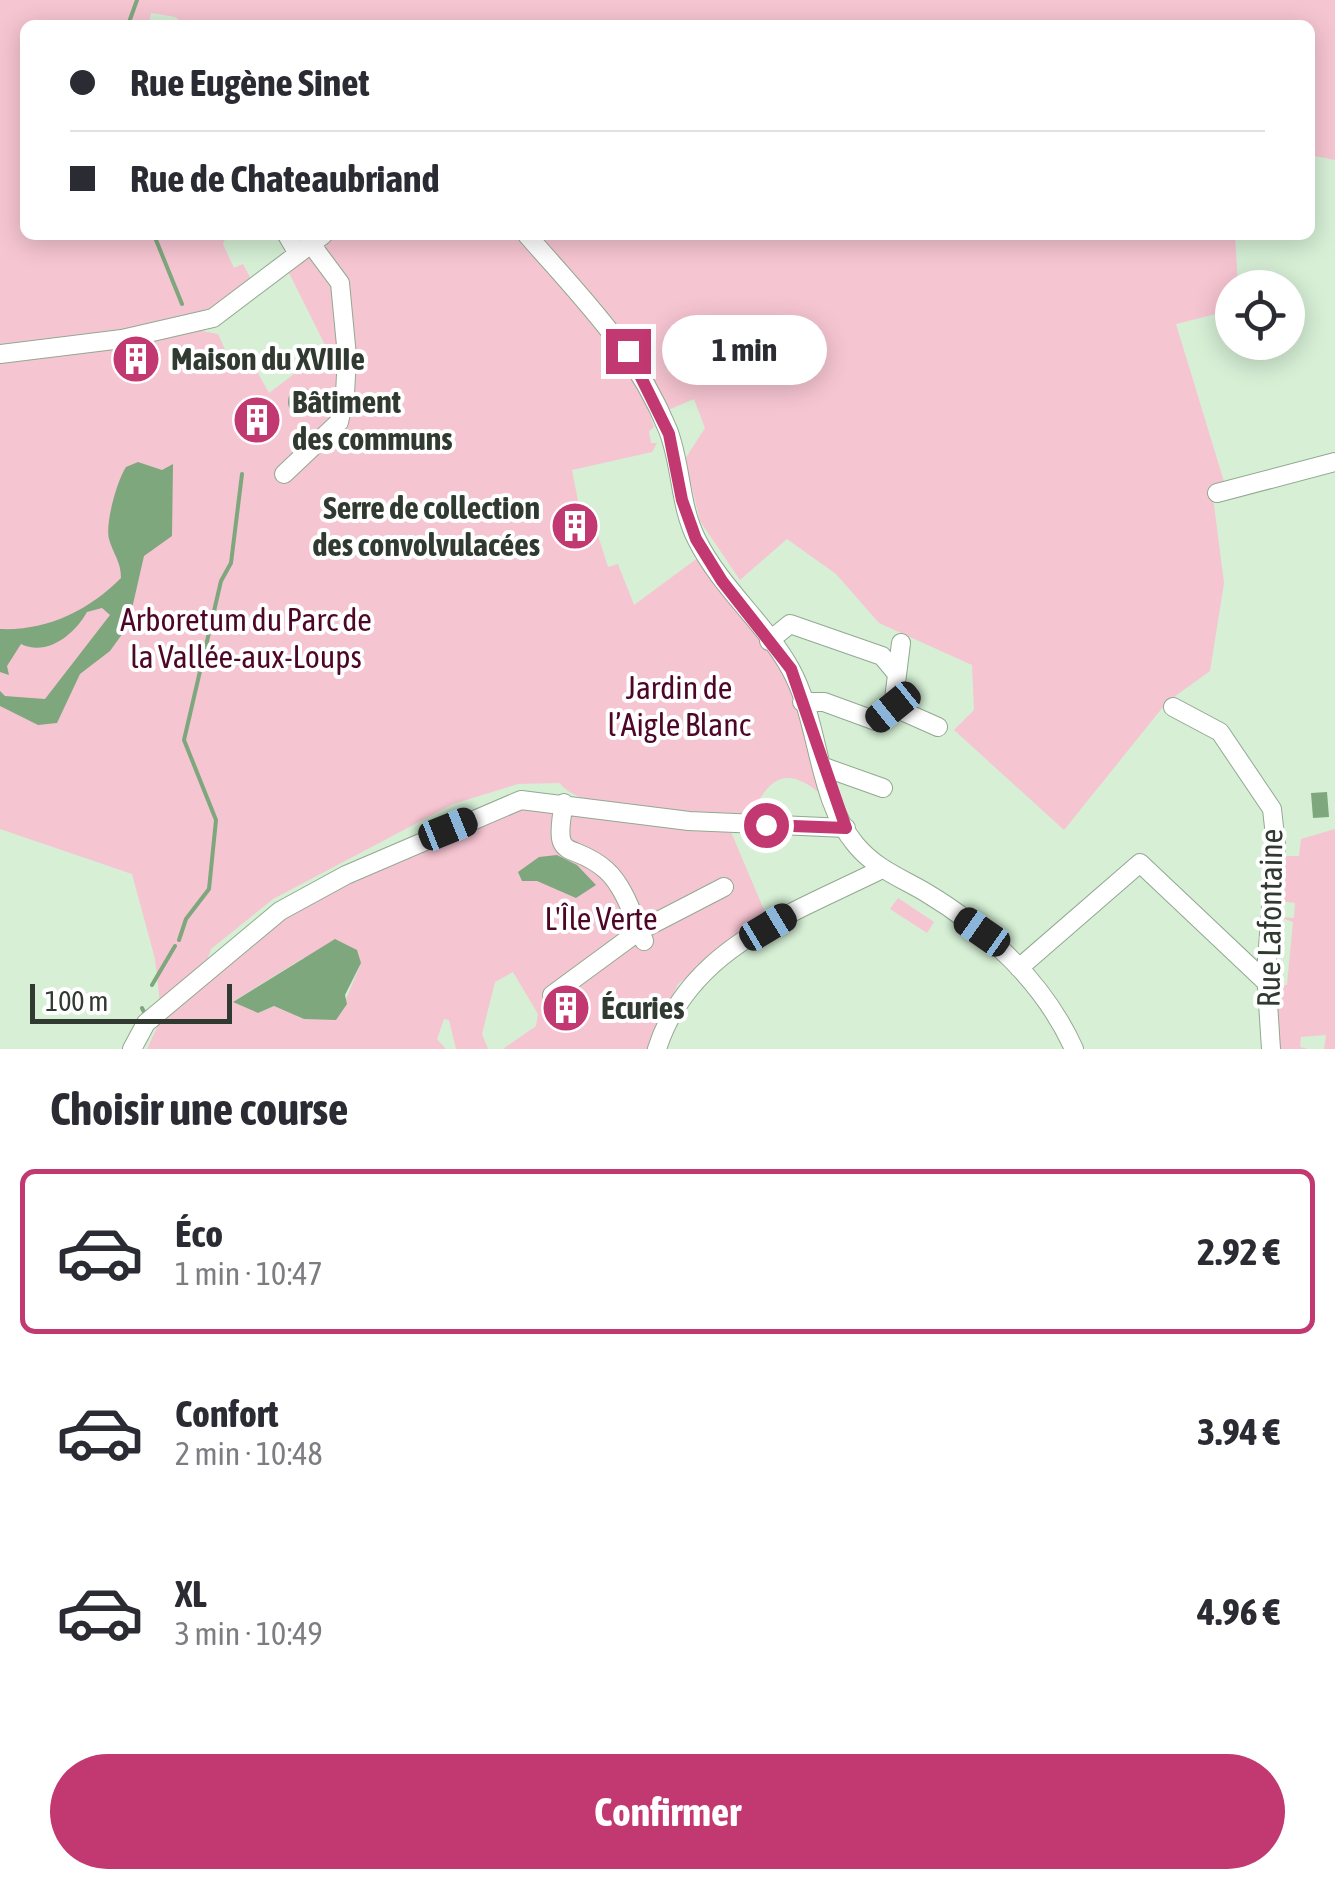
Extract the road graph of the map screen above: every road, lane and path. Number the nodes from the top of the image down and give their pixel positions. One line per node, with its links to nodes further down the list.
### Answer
1 (531, 240): 7 (street)
2 (311, 244): 3 (street); 5 (street)
3 (0, 354)
4 (1335, 462): 6 (street)
5 (284, 474)
6 (1216, 493)
7 (769, 641): 9 (street); 10 (street)
8 (901, 642): 9 (street)
9 (897, 674): 11 (street)
10 (802, 702): 11 (street); 14 (street)
11 (893, 707): 13 (street)
12 (1172, 707): 22 (street, Rue Lafontaine)
13 (938, 727)
14 (824, 767): 15 (street); 17 (street)
15 (883, 788)
16 (564, 803): 17 (street); 20 (street); 24 (street)
17 (846, 828): 18 (street)
18 (882, 869): 21 (street); 25 (street)
19 (724, 887): 20 (street)
20 (642, 936): 23 (street)
21 (1019, 968): 22 (street); 26 (street)
22 (1268, 984): 27 (street, Rue Lafontaine)
23 (552, 995)
24 (132, 1049)
25 (657, 1049)
26 (1074, 1049)
27 (1271, 1049)

